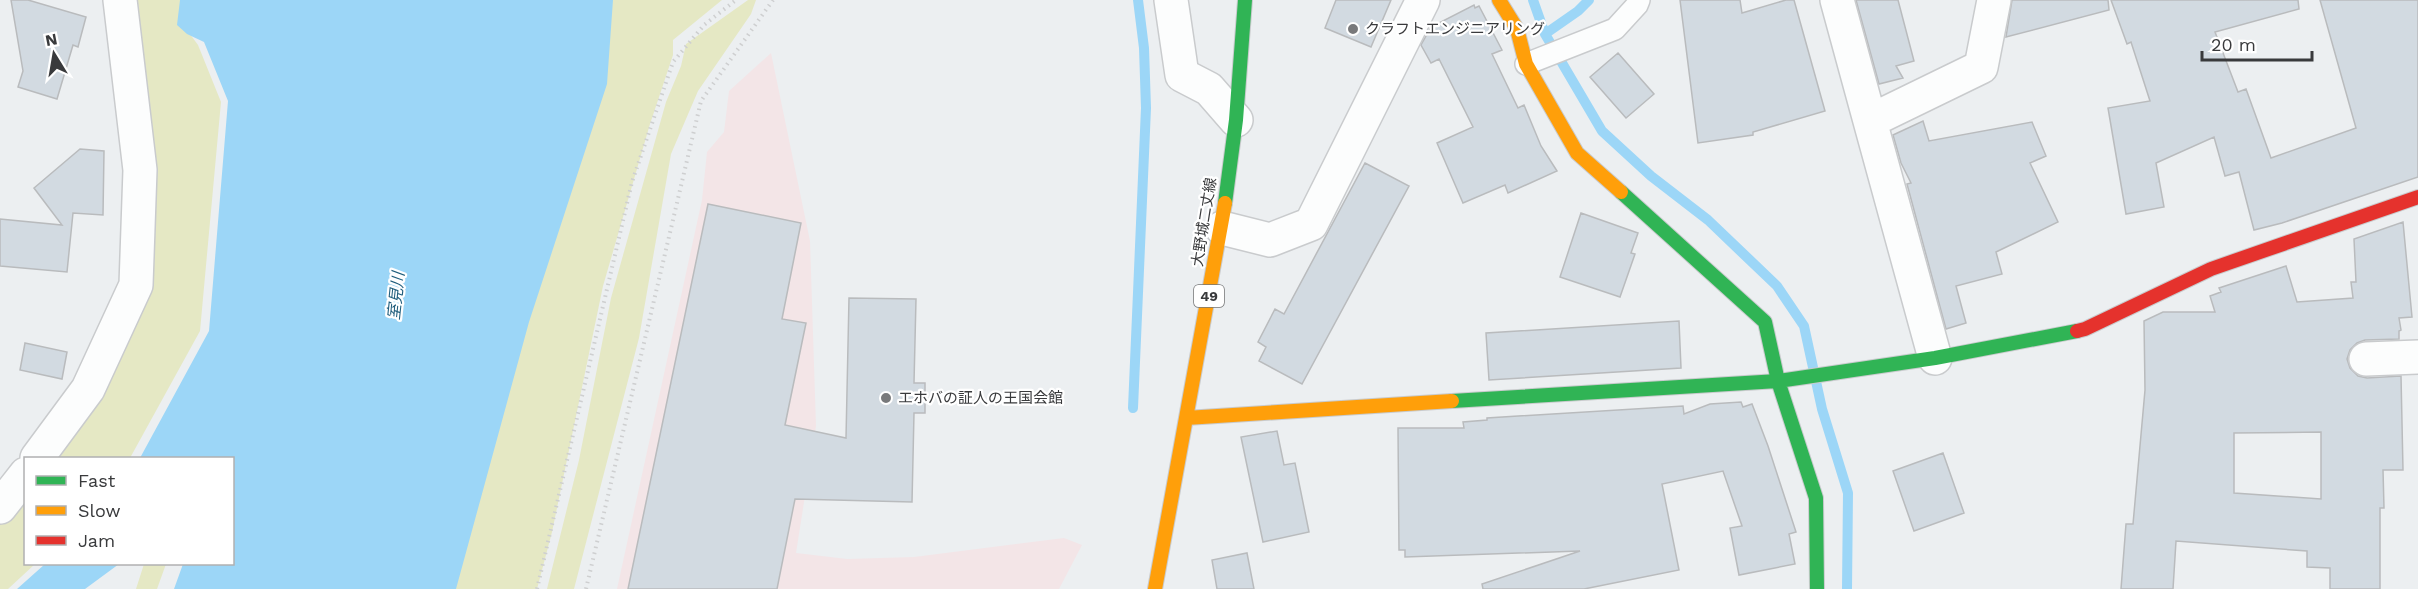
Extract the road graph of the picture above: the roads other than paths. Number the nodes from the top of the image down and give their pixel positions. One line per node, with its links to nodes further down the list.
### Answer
1 (120, 0): 19 (street)
2 (1171, 0): 10 (street)
3 (1245, 0): 10 (street, 大野城二丈線 / 49)
4 (1423, 0): 13 (street)
5 (1498, 0): 9 (street)
6 (1639, 0): 9 (lane)
7 (1837, 0): 11 (street)
8 (1994, 0): 11 (street)
9 (1526, 64): 17 (street)
10 (1236, 120): 13 (street, 大野城二丈線 / 49)
11 (1870, 121): 15 (street)
12 (2418, 198): 15 (street)
13 (1222, 228): 18 (street, 大野城二丈線 / 49)
14 (2418, 357): 16 (street)
15 (1935, 358): 17 (street)
16 (2366, 359)
17 (1784, 380): 18 (street); 23 (street)
18 (1186, 418): 22 (street, 大野城二丈線 / 49)
19 (38, 457)
20 (24, 477): 21 (street)
21 (0, 507)
22 (1155, 589)
23 (1817, 589)

